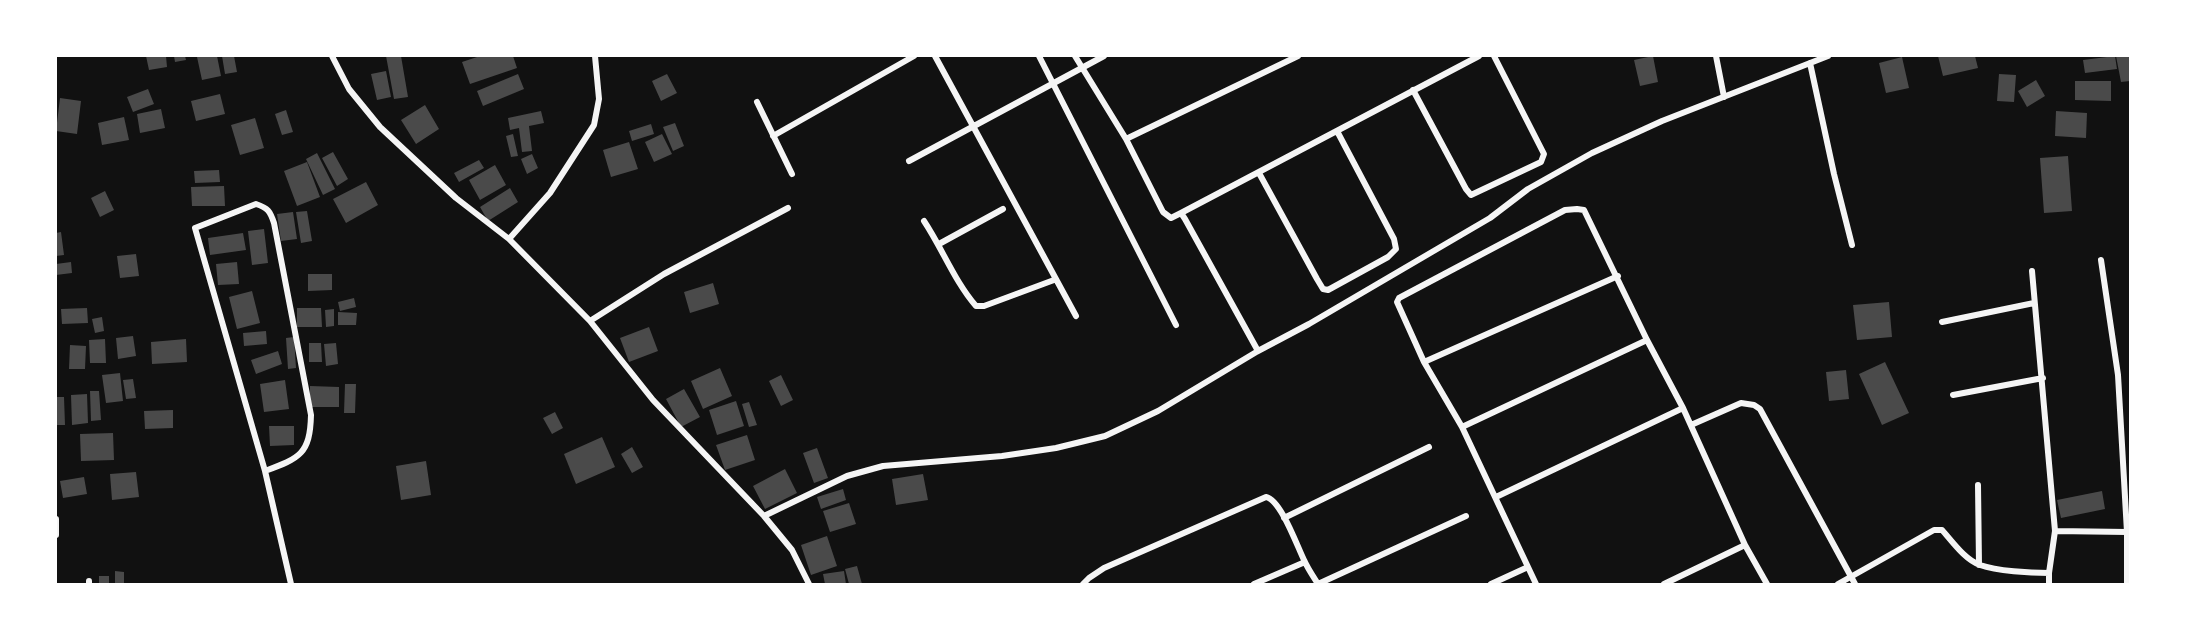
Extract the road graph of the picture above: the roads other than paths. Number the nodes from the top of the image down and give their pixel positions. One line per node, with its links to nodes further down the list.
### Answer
1 (332, 56): 30 (street)
2 (595, 56): 30 (street)
3 (914, 56): 21 (street)
4 (935, 56): 19 (street)
5 (1039, 56): 15 (street)
6 (1075, 56): 14 (street)
7 (1104, 56): 14 (street)
8 (1298, 56): 22 (street)
9 (1479, 56): 16 (street)
10 (1494, 56): 16 (street)
11 (1716, 56): 17 (street)
12 (1828, 56): 13 (street)
13 (1810, 63): 17 (street); 32 (street)
14 (1083, 67): 15 (street); 22 (street)
15 (1052, 82): 19 (street); 41 (street)
16 (1413, 90): 20 (street)
17 (1724, 97): 43 (street)
18 (757, 102): 21 (street)
19 (973, 124): 23 (street); 36 (street)
20 (1336, 131): 24 (street); 24 (street)
21 (773, 135): 25 (street)
22 (1126, 139): 28 (street)
23 (909, 161)
24 (1259, 173): 28 (street)
25 (792, 174)
26 (788, 208): 39 (street)
27 (1003, 209): 31 (street)
28 (1181, 213): 43 (street)
29 (924, 221): 31 (street)
30 (509, 239): 39 (street)
31 (939, 244): 36 (street)
32 (1852, 245)
33 (2101, 260): 59 (street)
34 (2032, 271): 37 (street)
35 (1618, 276): 42 (street); 44 (street); 44 (street)
36 (1054, 280): 38 (street)
37 (2034, 303): 40 (street); 45 (street)
38 (1076, 316)
39 (590, 321): 54 (street)
40 (1942, 322)
41 (1176, 325)
42 (1647, 340): 47 (street); 49 (street)
43 (1258, 351): 54 (street)
44 (1424, 362): 49 (street)
45 (2043, 378): 46 (street); 58 (street)
46 (1953, 395)
47 (1683, 408): 48 (street); 53 (street)
48 (1691, 425): 61 (street); 66 (street)
49 (1462, 427): 53 (street)
50 (1429, 447): 56 (street)
51 (265, 471): 51 (street); 68 (street)
52 (1978, 485): 63 (street)
53 (1496, 497): 64 (street)
54 (764, 516): 69 (street)
55 (1466, 516): 67 (street)
56 (1284, 518): 62 (street); 70 (street)
57 (56, 519): 60 (street)
58 (2055, 531): 59 (street); 65 (street)
59 (2127, 532): 78 (street)
60 (56, 535)
61 (1744, 544): 74 (street); 75 (street)
62 (1305, 562): 67 (street); 71 (street)
63 (1979, 565): 65 (street); 66 (street)
64 (1528, 567): 72 (street); 73 (street)
65 (2049, 573): 77 (street)
66 (1854, 581): 76 (street)
67 (1318, 584)
68 (291, 585)
69 (809, 585)
70 (1083, 585)
71 (1254, 585)
72 (1491, 585)
73 (1536, 585)
74 (1664, 585)
75 (1767, 585)
76 (1838, 585)
77 (2049, 585)
78 (2127, 585)

